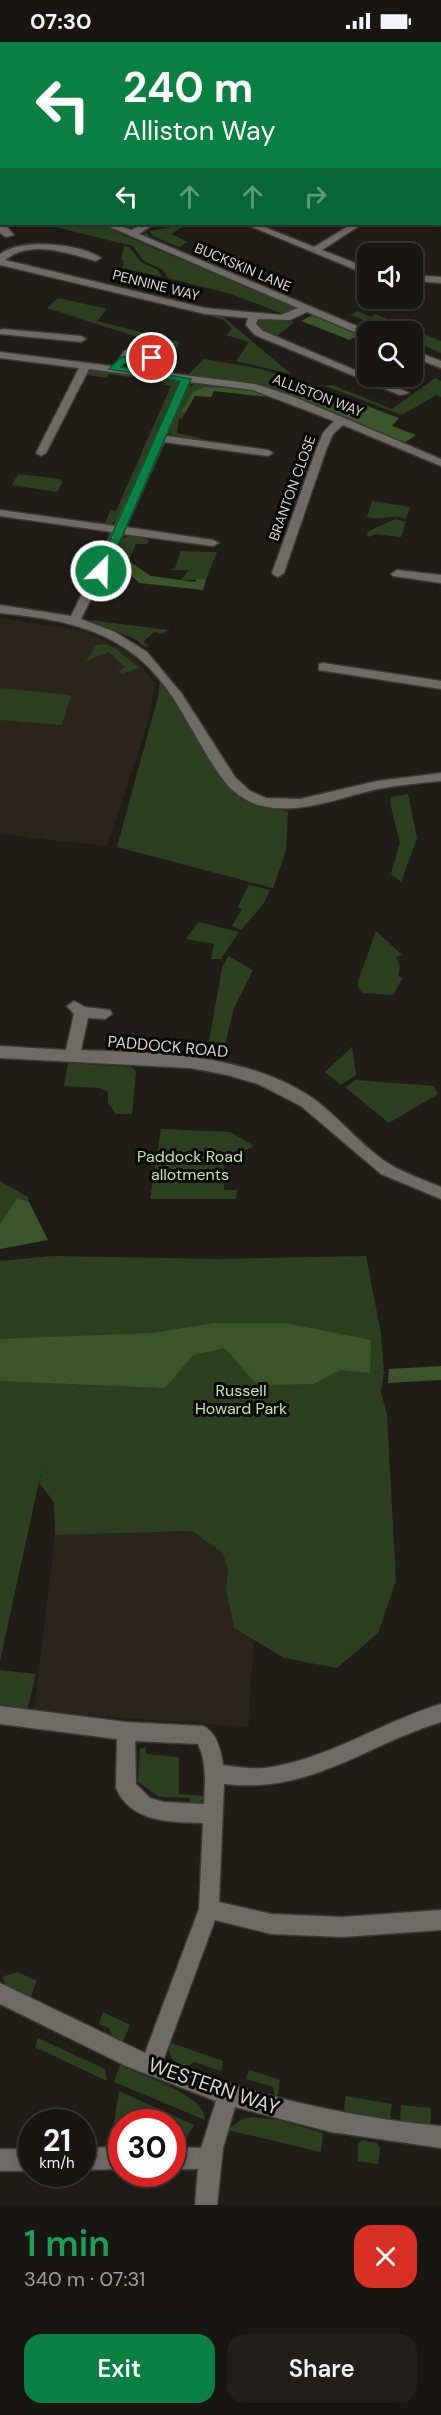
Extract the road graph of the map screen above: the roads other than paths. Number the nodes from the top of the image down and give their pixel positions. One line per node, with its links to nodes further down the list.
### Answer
1 (110, 225): 5 (street, BUCKSKIN LANE)
2 (148, 225): 5 (street)
3 (252, 225): 6 (street)
4 (356, 225): 6 (street)
5 (132, 234): 12 (street, BUCKSKIN LANE)
6 (315, 250): 9 (street)
7 (96, 258): 8 (street, PENNINE WAY)
8 (0, 261): 13 (street, PENNINE WAY)
9 (357, 267)
10 (423, 279): 11 (street)
11 (441, 280)
12 (306, 308): 13 (street, PENNINE WAY); 14 (street, BUCKSKIN LANE)
13 (254, 316): 26 (street)
14 (357, 329)
15 (1, 331): 16 (street)
16 (45, 335): 17 (street); 19 (street)
17 (81, 339)
18 (0, 355): 19 (street, ALLISTON WAY)
19 (31, 358): 23 (street, ALLISTON WAY)
20 (152, 358): 24 (street)
21 (423, 358): 22 (street)
22 (441, 365)
23 (85, 366): 24 (street, ALLISTON WAY); 29 (street)
24 (114, 369): 25 (street, ALLISTON WAY)
25 (186, 379): 27 (street, ALLISTON WAY); 28 (street)
26 (404, 393)
27 (342, 420): 31 (street, ALLISTON WAY); 35 (street, BRANTON CLOSE)
28 (160, 438): 30 (street); 33 (street)
29 (41, 453)
30 (268, 453)
31 (441, 463)
32 (0, 513): 33 (street)
33 (119, 530): 34 (street); 39 (street)
34 (213, 543)
35 (278, 573)
36 (397, 574): 37 (street)
37 (441, 579)
38 (0, 609): 39 (street)
39 (75, 620): 42 (street)
40 (323, 667): 41 (street)
41 (441, 685)
42 (441, 777)
43 (105, 1014): 45 (street)
44 (0, 1052): 45 (street, PADDOCK ROAD)
45 (72, 1057): 46 (street, PADDOCK ROAD)
46 (441, 1192)
47 (441, 1713): 50 (street)
48 (0, 1715): 49 (street)
49 (126, 1731): 50 (street); 51 (street)
50 (215, 1774): 51 (street)
51 (212, 1814): 52 (street)
52 (208, 1909): 53 (street); 55 (street)
53 (441, 1920)
54 (0, 1994): 55 (street, WESTERN WAY)
55 (151, 2066): 56 (street, WESTERN WAY)
56 (229, 2095): 57 (street, WESTERN WAY); 61 (street)
57 (441, 2137)
58 (186, 2159): 61 (street)
59 (0, 2160): 60 (street)
60 (18, 2160)
61 (208, 2160): 62 (street)
62 (206, 2205)

